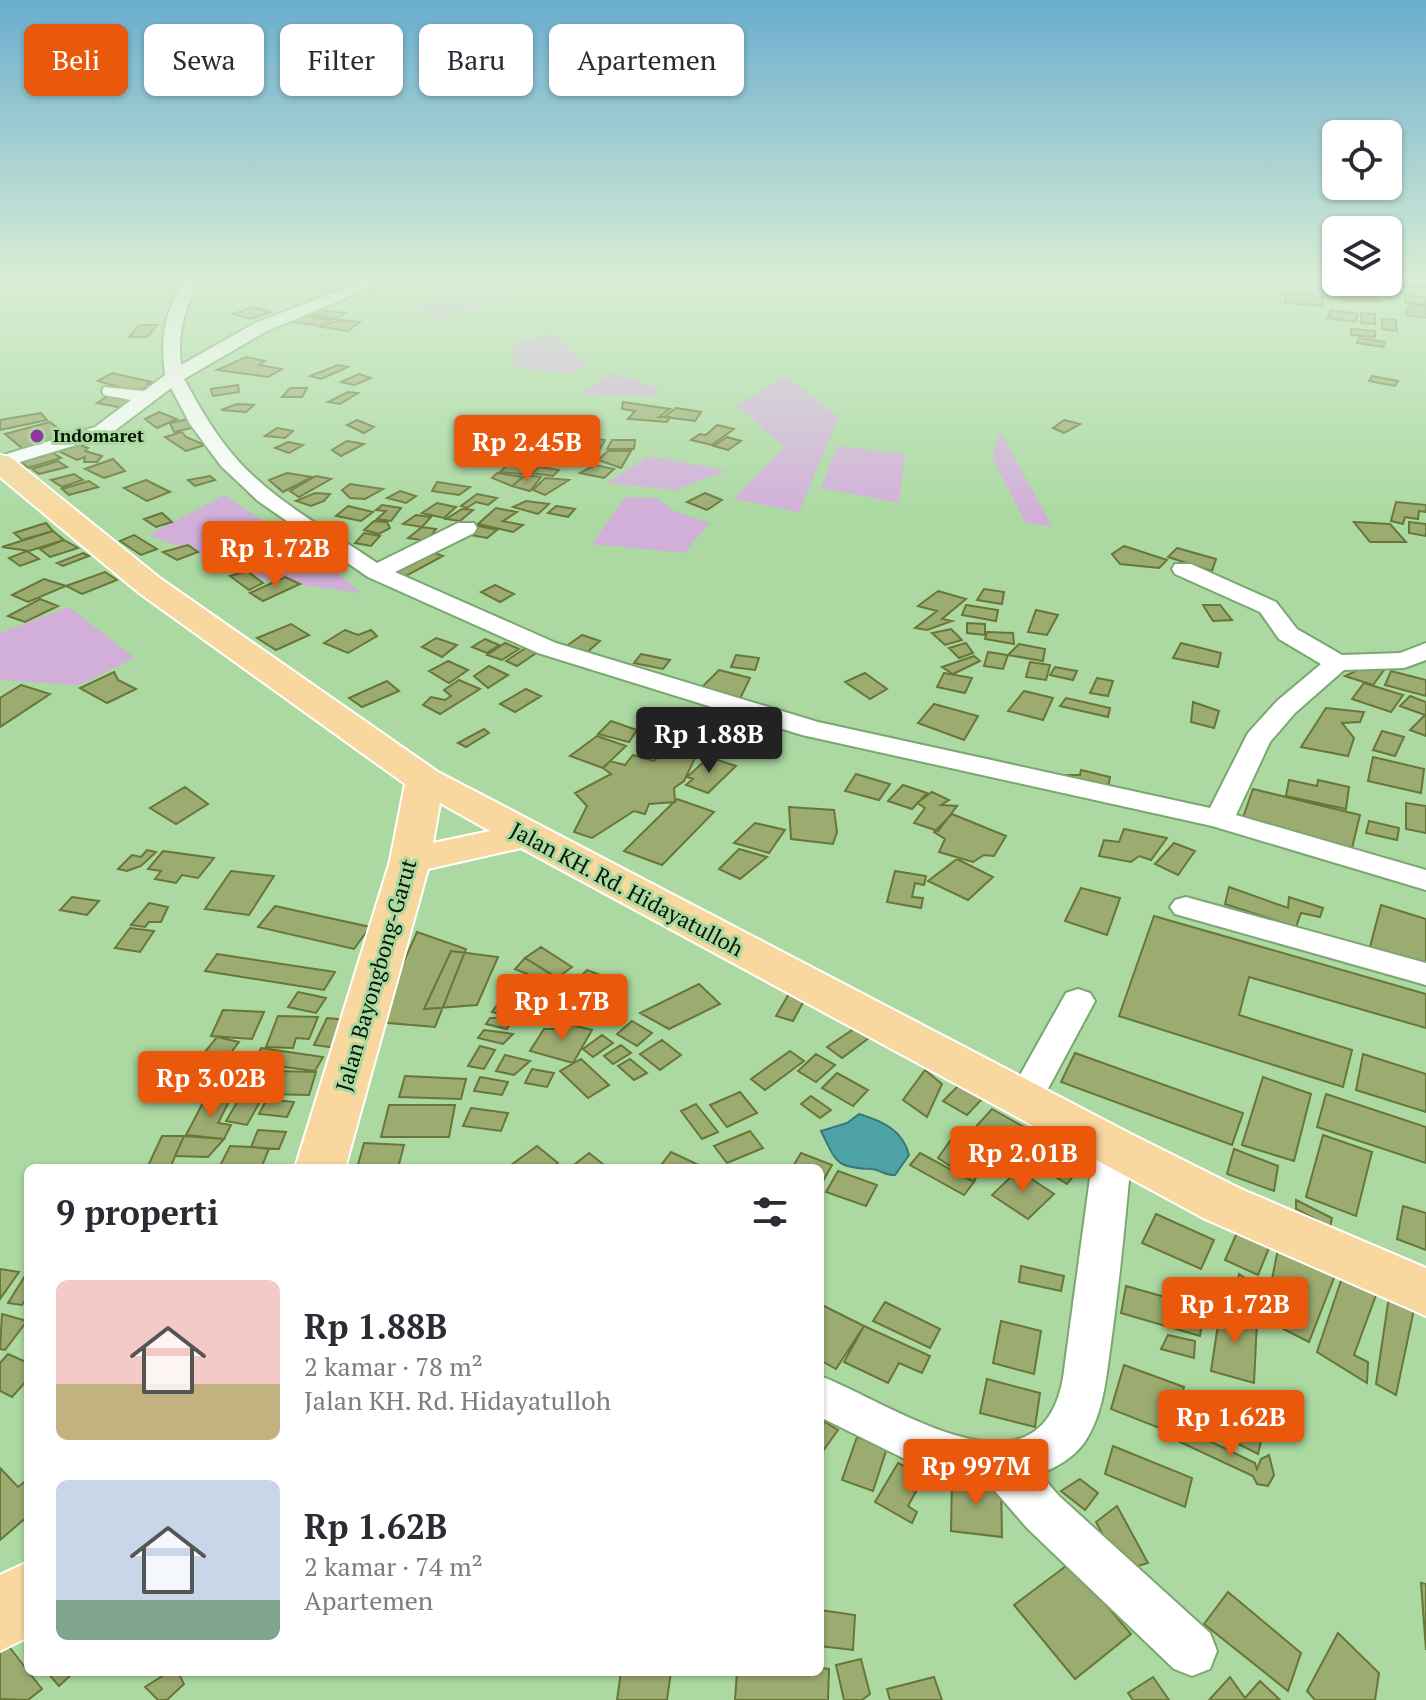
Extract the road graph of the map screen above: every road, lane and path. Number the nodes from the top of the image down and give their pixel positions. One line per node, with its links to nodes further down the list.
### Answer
1 (173, 358): 3 (street)
2 (206, 358): 3 (street)
3 (174, 377): 5 (street); 9 (street)
4 (111, 391): 5 (street)
5 (147, 397): 6 (street)
6 (0, 462): 12 (main road, Jalan KH. Rd. Hidayatulloh)
7 (466, 528): 9 (street)
8 (1183, 569): 11 (street)
9 (376, 572): 13 (street)
10 (1426, 651): 11 (street)
11 (1337, 663): 13 (street)
12 (425, 780): 14 (main road, Jalan KH. Rd. Hidayatulloh); 15 (main road, Jalan Bayongbong-Garut)
13 (1219, 819): 16 (street)
14 (523, 835): 15 (main road); 20 (main road, Jalan KH. Rd. Hidayatulloh)
15 (410, 861): 22 (main road, Jalan Bayongbong-Garut)
16 (1426, 880)
17 (1186, 907): 18 (street)
18 (1426, 974)
19 (1078, 1001): 20 (street)
20 (1024, 1100): 21 (main road, Jalan KH. Rd. Hidayatulloh)
21 (1113, 1148): 23 (main road, Jalan KH. Rd. Hidayatulloh); 25 (street)
22 (321, 1164)
23 (1426, 1293)
24 (824, 1397): 25 (street)
25 (1000, 1463): 28 (street)
26 (24, 1597): 27 (main road)
27 (0, 1618)
28 (1192, 1651)

